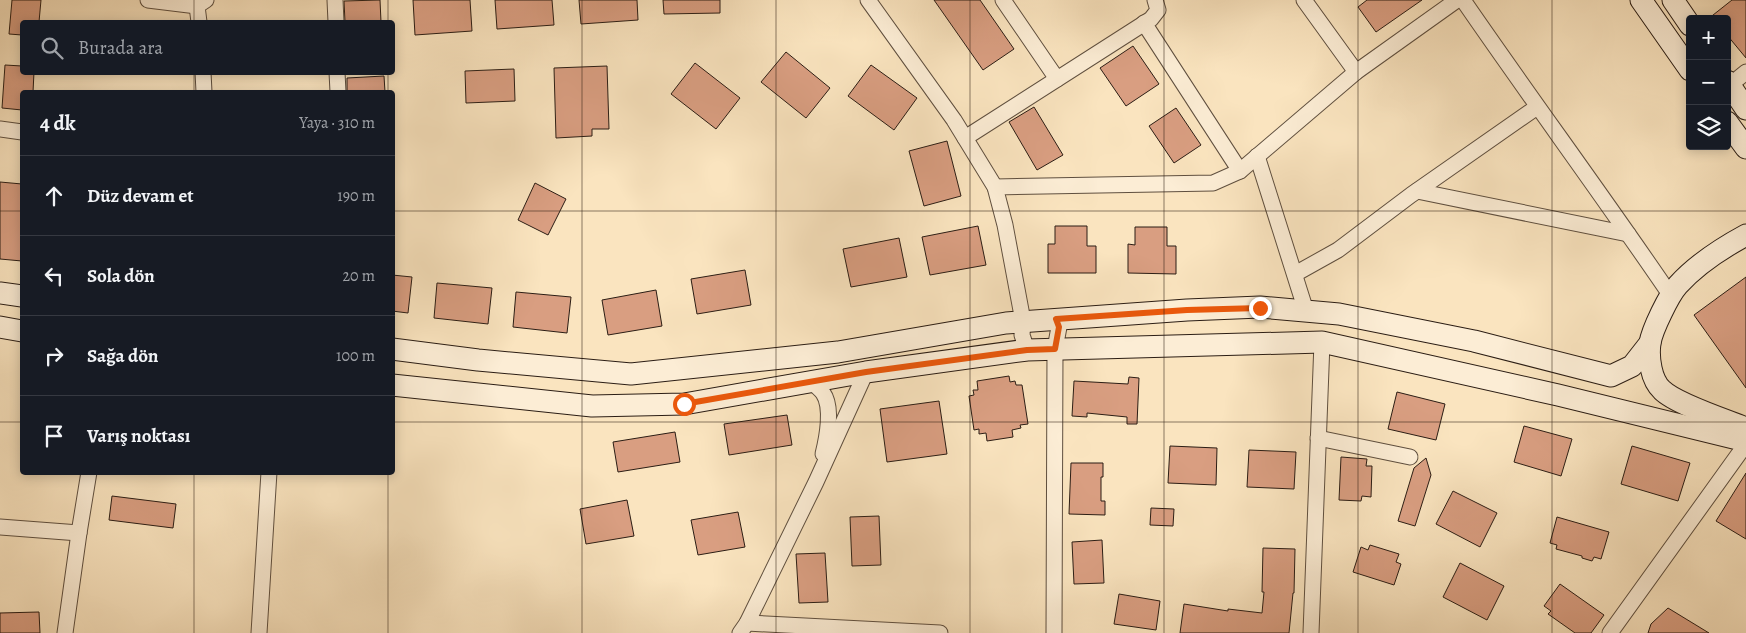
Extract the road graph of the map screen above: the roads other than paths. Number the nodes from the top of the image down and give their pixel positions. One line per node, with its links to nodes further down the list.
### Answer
1 (148, 0): 11 (street)
2 (335, 0): 14 (street)
3 (868, 0): 29 (street)
4 (1003, 0): 20 (street)
5 (1155, 0): 15 (street)
6 (1304, 0): 17 (street)
7 (1457, 0): 17 (street)
8 (1463, 0): 24 (street)
9 (1641, 0): 16 (main road)
10 (1673, 0): 12 (main road)
11 (202, 3): 13 (street)
12 (1686, 19)
13 (199, 20)
14 (336, 20)
15 (1144, 23): 20 (street); 32 (street)
16 (1686, 64)
17 (1356, 72): 31 (street)
18 (203, 75): 22 (street)
19 (337, 75): 23 (street)
20 (1057, 79): 29 (street)
21 (1734, 79): 25 (main road)
22 (204, 90)
23 (338, 90)
24 (1537, 107): 34 (street); 36 (street)
25 (1746, 109)
26 (1731, 127): 30 (main road)
27 (0, 129): 28 (street)
28 (20, 132)
29 (965, 138): 33 (street)
30 (1746, 148)
31 (1257, 156): 32 (street); 39 (street)
32 (1240, 171): 33 (street)
33 (995, 187): 45 (street)
34 (1417, 191): 36 (street); 39 (street)
35 (1746, 224): 38 (main road)
36 (1628, 234): 42 (street)
37 (1746, 235): 38 (main road)
38 (1727, 245): 42 (main road)
39 (1295, 274): 43 (street)
40 (0, 293): 41 (main road)
41 (20, 296)
42 (1670, 296): 49 (main road)
43 (1306, 311): 44 (main road); 49 (main road)
44 (1056, 319): 45 (main road); 51 (street)
45 (1023, 321): 50 (main road); 52 (street)
46 (0, 327): 47 (main road)
47 (20, 331)
48 (1322, 342): 51 (main road); 57 (street); 58 (main road)
49 (1650, 343): 56 (main road)
50 (395, 349)
51 (1055, 349): 52 (main road); 69 (street)
52 (1027, 350): 53 (main road)
53 (866, 372): 54 (main road); 62 (street)
54 (811, 382): 55 (main road); 62 (street)
55 (395, 385)
56 (1746, 428)
57 (1318, 438): 59 (street); 70 (street)
58 (1746, 442): 71 (street)
59 (1410, 457)
60 (89, 475): 64 (street)
61 (269, 475): 67 (street)
62 (816, 482): 65 (street)
63 (0, 527): 64 (street)
64 (79, 533): 66 (street)
65 (744, 628): 68 (street)
66 (65, 633)
67 (259, 633)
68 (940, 633)
69 (1054, 633)
70 (1310, 633)
71 (1610, 633)

